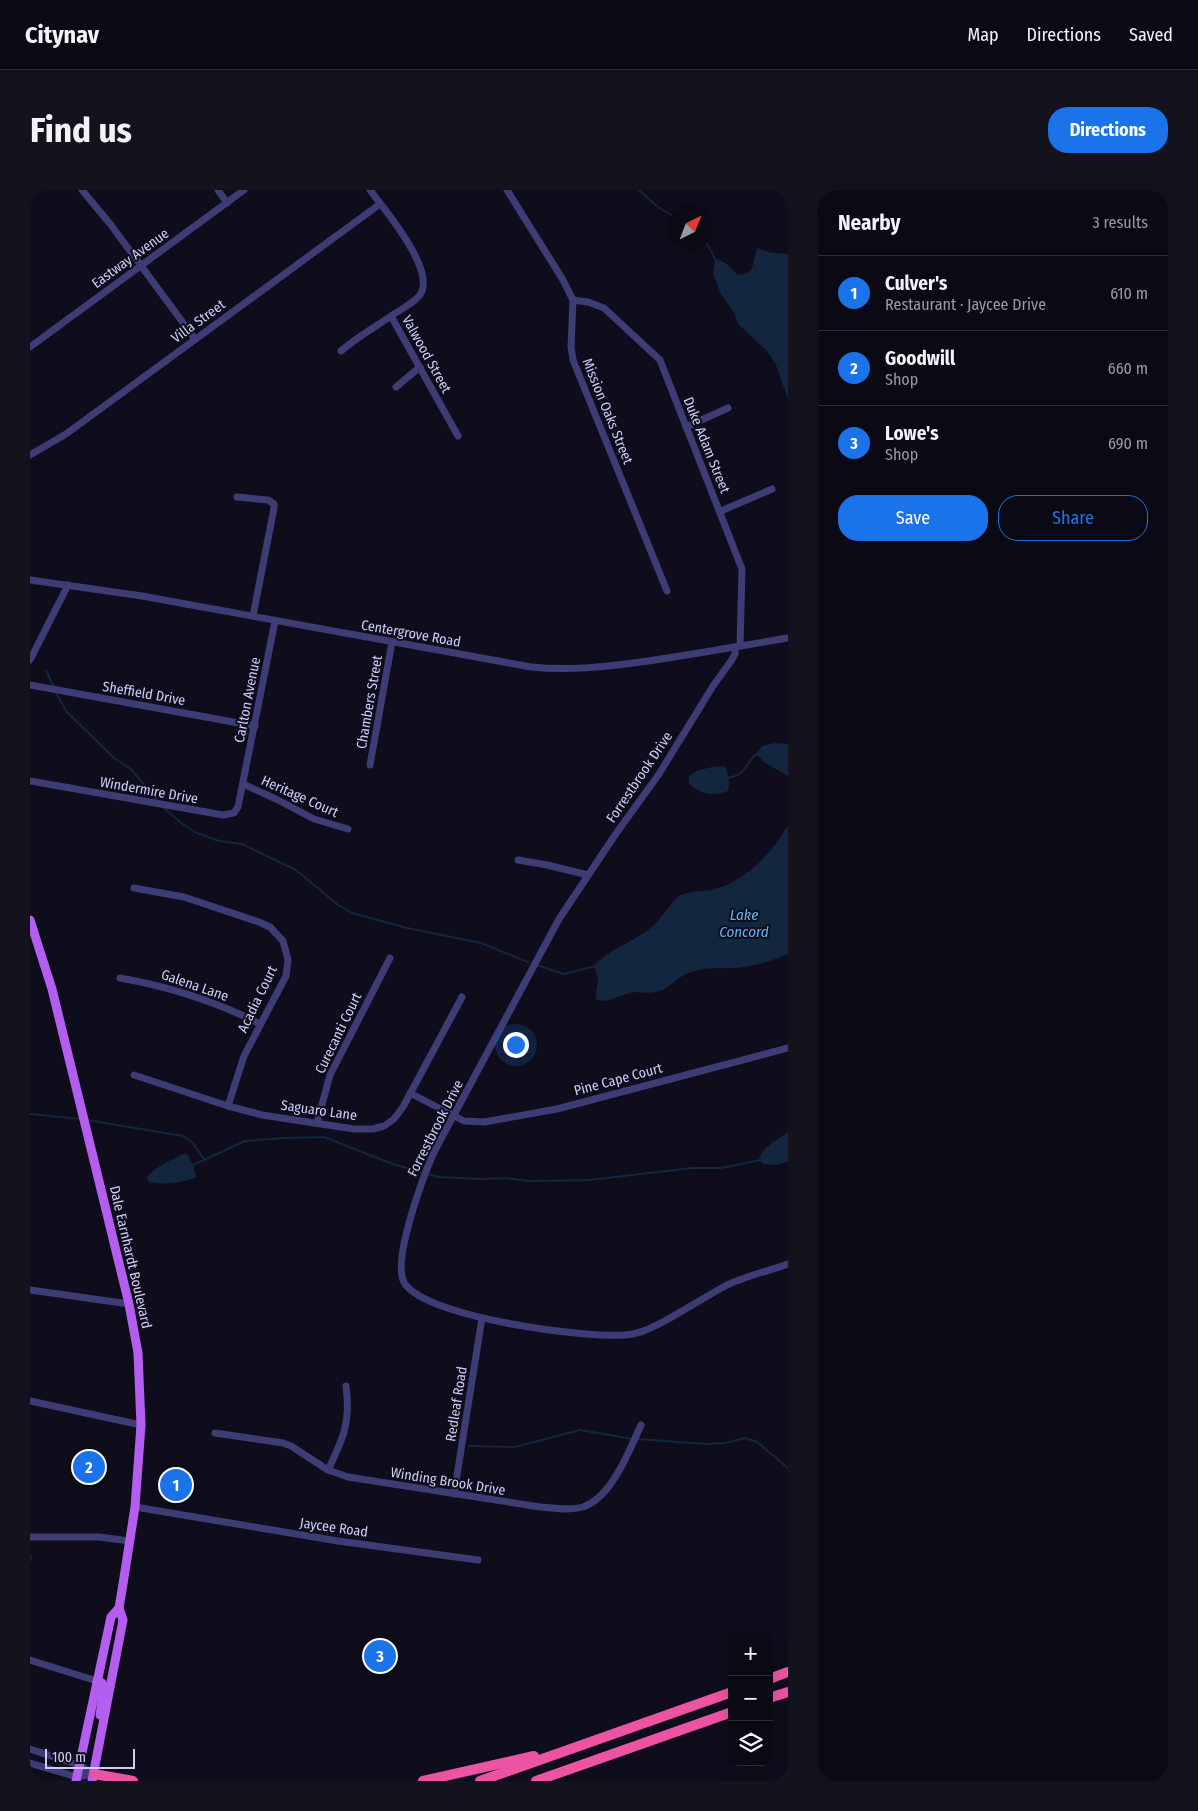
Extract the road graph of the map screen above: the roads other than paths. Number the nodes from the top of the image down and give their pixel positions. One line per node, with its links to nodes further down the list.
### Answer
1 (82, 190): 8 (street)
2 (218, 190): 6 (street)
3 (244, 190): 6 (street, Eastway Avenue)
4 (370, 190): 7 (street, Valwood Street)
5 (507, 190): 9 (street, Mission Oaks Street)
6 (227, 203): 8 (street, Eastway Avenue)
7 (380, 204): 10 (street, Valwood Street); 11 (street, Villa Street)
8 (140, 266): 11 (street); 12 (street, Eastway Avenue)
9 (573, 300): 17 (street, Duke Adam Street); 25 (street, Mission Oaks Street)
10 (391, 316): 13 (street); 14 (street, Valwood Street)
11 (194, 339): 19 (street, Villa Street)
12 (30, 347)
13 (341, 351)
14 (420, 367): 15 (street); 18 (street, Valwood Street)
15 (396, 387)
16 (728, 408): 17 (street)
17 (686, 427): 22 (street, Duke Adam Street)
18 (458, 436)
19 (30, 455)
20 (772, 489): 22 (street)
21 (237, 497): 26 (street)
22 (721, 511): 30 (street, Duke Adam Street)
23 (30, 580): 24 (street, Centergrove Road)
24 (68, 585): 26 (street, Centergrove Road); 31 (street)
25 (667, 591)
26 (253, 616): 27 (street, Centergrove Road)
27 (275, 621): 29 (street, Centergrove Road); 33 (street, Carlton Avenue)
28 (788, 638): 30 (street, Centergrove Road)
29 (392, 642): 30 (street, Centergrove Road); 34 (street, Chambers Street)
30 (738, 646): 39 (street, Forrestbrook Drive)
31 (30, 660)
32 (30, 685): 33 (street, Sheffield Drive)
33 (255, 726): 36 (street, Carlton Avenue)
34 (370, 765)
35 (30, 781): 36 (street, Windermire Drive)
36 (243, 784): 37 (street, Heritage Court)
37 (348, 829)
38 (518, 860): 39 (street)
39 (588, 875): 50 (street, Forrestbrook Drive)
40 (134, 888): 45 (street, Acadia Court)
41 (30, 920): 54 (main road, Dale Earnhardt Boulevard)
42 (390, 958): 51 (street, Curecanti Court)
43 (120, 978): 45 (street, Galena Lane)
44 (462, 997): 48 (street, Saguaro Lane)
45 (260, 1024): 49 (street, Acadia Court)
46 (788, 1048): 50 (street, Pine Cape Court)
47 (134, 1074): 49 (street, Saguaro Lane)
48 (410, 1093): 50 (street, Pine Cape Court); 51 (street, Saguaro Lane)
49 (228, 1106): 51 (street, Saguaro Lane)
50 (454, 1117): 55 (street, Forrestbrook Drive)
51 (317, 1123)
52 (788, 1264): 55 (street, Forrestbrook Drive)
53 (30, 1290): 54 (street)
54 (129, 1304): 58 (main road, Dale Earnhardt Boulevard)
55 (482, 1318): 62 (street, Redleaf Road)
56 (346, 1386): 61 (street)
57 (30, 1401): 58 (street)
58 (141, 1425): 63 (main road, Dale Earnhardt Boulevard)
59 (641, 1425): 62 (street, Winding Brook Drive)
60 (215, 1433): 61 (street, Winding Brook Drive)
61 (328, 1470): 62 (street, Winding Brook Drive)
62 (454, 1494)
63 (135, 1507): 65 (main road, Dale Earnhardt Boulevard); 66 (street, Jaycee Road)
64 (30, 1537): 65 (street)
65 (130, 1541): 67 (main road, Dale Earnhardt Boulevard)
66 (478, 1560)
67 (118, 1608): 71 (main road, Dale Earnhardt Boulevard); 76 (main road, Dale Earnhardt Boulevard)
68 (30, 1660): 71 (street)
69 (788, 1672): 70 (highway)
70 (773, 1678)
71 (97, 1681): 76 (main road); 80 (main road, Dale Earnhardt Boulevard)
72 (788, 1692): 74 (highway)
73 (728, 1693): 77 (highway)
74 (773, 1697)
75 (728, 1713): 86 (highway)
76 (102, 1735): 81 (main road, Dale Earnhardt Boulevard)
77 (581, 1746): 84 (highway); 85 (highway)
78 (30, 1749): 80 (street)
79 (30, 1763): 82 (street)
80 (79, 1764): 81 (street); 82 (main road, Dale Earnhardt Boulevard)
81 (93, 1778): 82 (street); 83 (highway)
82 (77, 1779)
83 (133, 1781)
84 (423, 1781)
85 (480, 1781)
86 (536, 1781)

